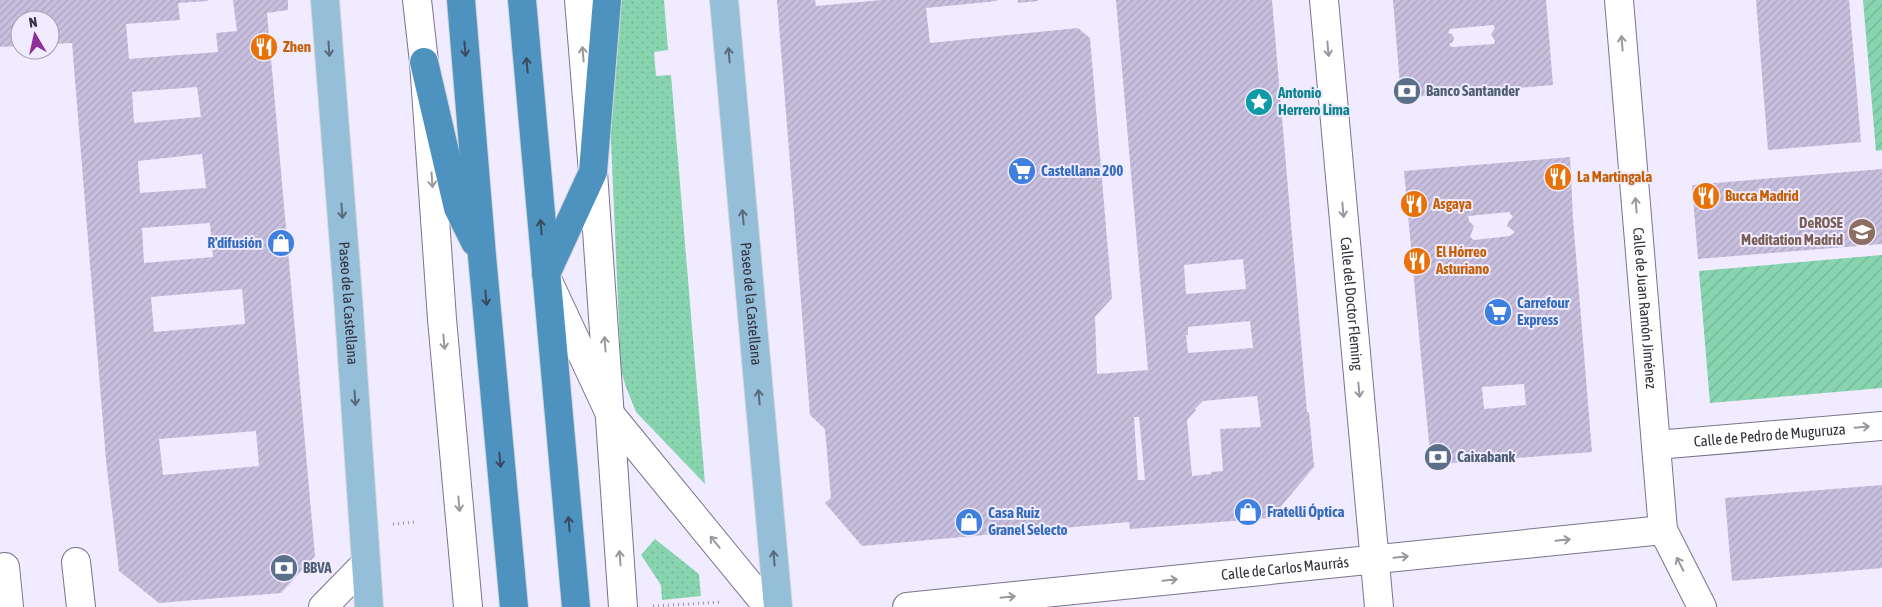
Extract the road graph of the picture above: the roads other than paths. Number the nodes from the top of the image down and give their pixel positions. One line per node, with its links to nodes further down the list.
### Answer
1 (325, 0): 21 (main road, Paseo de la Castellana, one-way to 21)
2 (410, 0): 11 (street)
3 (417, 0): 11 (street)
4 (461, 0): 13 (highway, one-way to 13)
5 (522, 0): 14 (highway, one-way to 5)
6 (578, 0): 12 (street, one-way to 6)
7 (607, 0): 12 (highway)
8 (724, 0): 32 (main road, Paseo de la Castellana, one-way to 8)
9 (1324, 0): 19 (street, Calle del Doctor Fleming, one-way to 19)
10 (1618, 0): 17 (street, Calle de Juan Ramón Jiménez, one-way to 10)
11 (424, 62): 13 (highway); 27 (street, one-way to 27)
12 (593, 172): 14 (highway); 15 (street, one-way to 12)
13 (482, 256): 28 (highway, one-way to 28)
14 (546, 275): 15 (street); 29 (highway, one-way to 14)
15 (610, 414): 30 (street, one-way to 15); 31 (street, one-way to 15)
16 (1882, 426): 17 (street, Calle de Pedro de Muguruza, one-way to 16)
17 (1656, 445): 18 (street, Calle de Juan Ramón Jiménez)
18 (1663, 530): 19 (street, Calle de Carlos Maurrás, one-way to 18); 35 (street, Calle de Juan Ramón Jiménez, one-way to 18)
19 (1374, 559): 33 (street, Calle de Carlos Maurrás, one-way to 19); 34 (street, Calle del Doctor Fleming)
20 (76, 562): 24 (street)
21 (366, 564): 25 (street); 26 (main road, Paseo de la Castellana)
22 (5, 567): 23 (street)
23 (9, 607)
24 (81, 607)
25 (323, 607)
26 (369, 607)
27 (468, 607)
28 (514, 607)
29 (576, 607)
30 (623, 607)
31 (768, 607)
32 (778, 607)
33 (908, 607)
34 (1379, 607)
35 (1702, 607)

